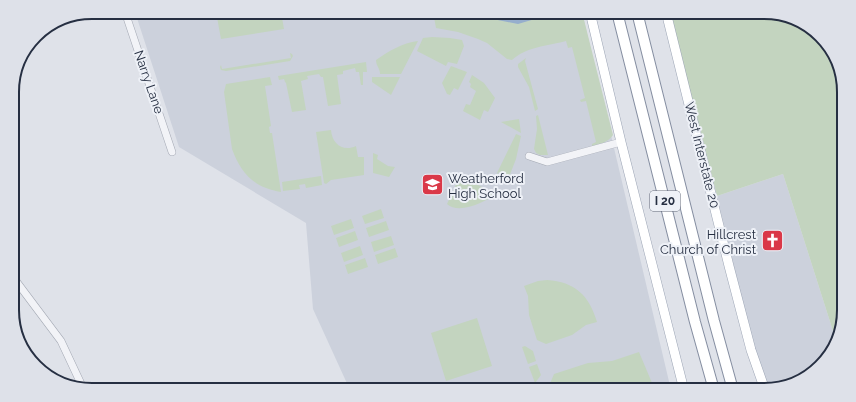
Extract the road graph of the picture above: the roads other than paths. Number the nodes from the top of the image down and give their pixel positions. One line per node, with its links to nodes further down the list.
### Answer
1 (127, 19): 7 (street, Narry Lane)
2 (592, 19): 6 (main road)
3 (619, 19): 12 (highway, I 20)
4 (639, 19): 13 (highway, I 20)
5 (668, 19): 14 (main road, West Interstate 20)
6 (621, 142): 8 (street); 11 (main road)
7 (172, 152)
8 (529, 156)
9 (19, 284): 10 (street)
10 (80, 382)
11 (682, 383)
12 (712, 383)
13 (731, 383)
14 (763, 383)

